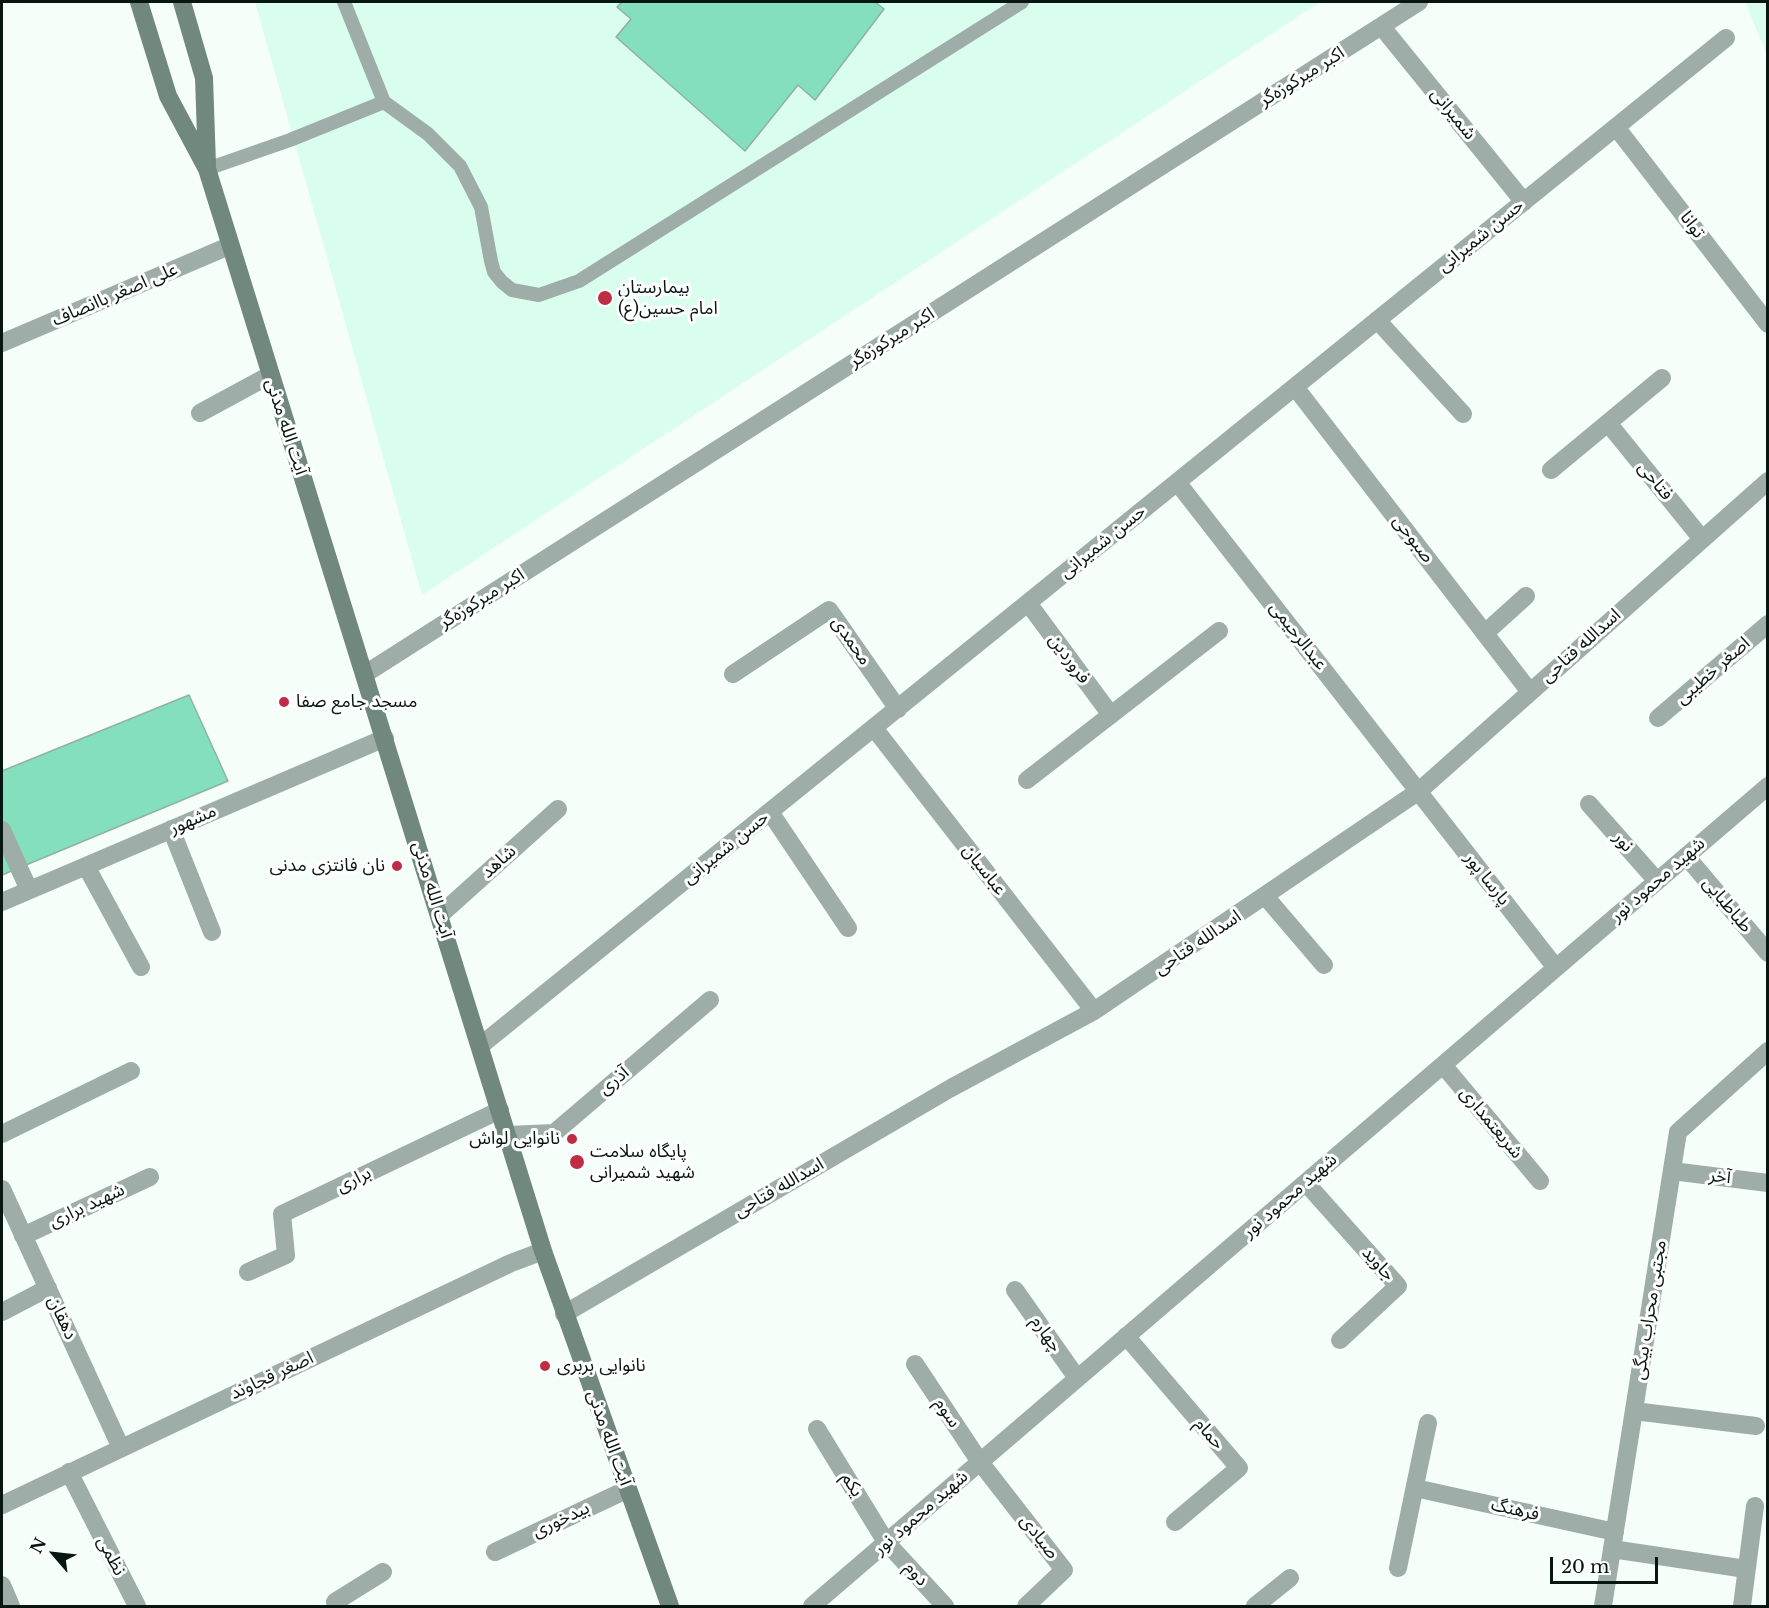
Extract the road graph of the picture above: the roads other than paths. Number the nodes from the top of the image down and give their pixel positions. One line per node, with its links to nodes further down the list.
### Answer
1 (139, 2): 10 (main road, آیت الله مدنی)
2 (182, 2): 10 (main road, آیت الله مدنی)
3 (344, 2): 8 (lane)
4 (1022, 2): 8 (lane)
5 (1419, 2): 6 (street, اکبر میرکوزه‌گر)
6 (1382, 27): 11 (street, شمیرانی); 31 (street, اکبر میرکوزه‌گر)
7 (1726, 38): 9 (street, حسن شمیرانی)
8 (384, 102): 10 (lane)
9 (1616, 128): 11 (street, حسن شمیرانی); 14 (street, توانا)
10 (207, 170): 12 (main road, آیت الله مدنی)
11 (1524, 202): 13 (street, حسن شمیرانی)
12 (229, 246): 15 (street, علی اصغر باانصاف); 16 (main road, آیت الله مدنی)
13 (1377, 320): 18 (street, حسن شمیرانی); 20 (street)
14 (1767, 324)
15 (2, 343)
16 (270, 375): 19 (street); 31 (main road, آیت الله مدنی)
17 (1662, 378): 21 (street)
18 (1295, 387): 24 (street, حسن شمیرانی); 30 (street, صبوحی)
19 (200, 413)
20 (1463, 414)
21 (1608, 423): 22 (street); 25 (street, فتاحی)
22 (1551, 470)
23 (1767, 481): 25 (street, اسدالله فتاحی)
24 (1177, 482): 27 (street, حسن شمیرانی); 41 (street, عبدالرحیمی)
25 (1702, 539): 33 (street, اسدالله فتاحی)
26 (1526, 596): 30 (street)
27 (1028, 603): 34 (street, حسن شمیرانی); 35 (street, فروردین)
28 (1767, 624): 36 (street, اصغر خطیبی)
29 (1219, 631): 35 (street)
30 (1485, 633): 33 (street, صبوحی)
31 (365, 674): 38 (main road, آیت الله مدنی)
32 (733, 674): 34 (street, محمدی)
33 (1530, 692): 41 (street, اسدالله فتاحی)
34 (898, 709): 37 (street, حسن شمیرانی)
35 (1110, 715): 39 (street)
36 (1658, 718)
37 (874, 728): 44 (street, حسن شمیرانی); 61 (street, عباسیان)
38 (385, 738): 45 (street, مشهور); 53 (main road, آیت الله مدنی)
39 (1027, 780)
40 (1767, 786): 47 (street, شهید محمود نور)
41 (1419, 791): 51 (street, اسدالله فتاحی); 59 (street, پارسا پور)
42 (1589, 804): 49 (street, نور)
43 (558, 809): 53 (street, شاهد)
44 (770, 812): 54 (street); 62 (street, حسن شمیرانی)
45 (171, 829): 48 (street, مشهور); 55 (street)
46 (2, 830): 50 (street)
47 (1686, 856): 49 (street, شهید محمود نور); 56 (street, طباطبایی)
48 (86, 866): 50 (street, مشهور); 58 (street)
49 (1657, 881): 59 (street, شهید محمود نور)
50 (29, 890): 52 (street, مشهور)
51 (1265, 896): 57 (street); 61 (street, اسدالله فتاحی)
52 (2, 902)
53 (440, 915): 62 (main road, آیت الله مدنی)
54 (848, 928)
55 (212, 932)
56 (1767, 953)
57 (1324, 965)
58 (141, 967)
59 (1556, 968): 64 (street, شهید محمود نور)
60 (710, 1000): 68 (street, آذری)
61 (1094, 1011): 81 (street, اسدالله فتاحی)
62 (480, 1046): 66 (main road, آیت الله مدنی)
63 (1767, 1051): 69 (street, مجتبی محراب بیگی)
64 (1443, 1065): 71 (street, شریعتمداری); 72 (street, شهید محمود نور)
65 (131, 1071): 67 (street)
66 (500, 1110): 68 (main road, آیت الله مدنی); 77 (street, براری)
67 (2, 1134)
68 (508, 1135): 76 (main road, آیت الله مدنی)
69 (1672, 1171): 73 (street, آخر); 86 (street, مجتبی محراب بیگی)
70 (150, 1177): 75 (street, شهید براری)
71 (1540, 1181)
72 (1306, 1182): 82 (street, شهید محمود نور); 83 (street, جاوید)
73 (1767, 1183)
74 (2, 1189): 75 (street, دهقان)
75 (23, 1236): 78 (street, دهقان)
76 (543, 1251): 81 (main road, آیت الله مدنی); 90 (street, اصغر قجاوند)
77 (248, 1272)
78 (48, 1288): 80 (street); 90 (street, دهقان)
79 (1015, 1290): 85 (street, چهارم)
80 (2, 1312)
81 (564, 1314): 94 (main road, آیت الله مدنی)
82 (1126, 1336): 85 (street, شهید محمود نور); 97 (street, حمام)
83 (1340, 1340)
84 (915, 1364): 91 (street, سوم)
85 (1077, 1378): 91 (street, شهید محمود نور)
86 (1634, 1411): 88 (street); 98 (street, مجتبی محراب بیگی)
87 (1428, 1423): 93 (street)
88 (1756, 1426)
89 (817, 1429): 99 (street, یکم)
90 (121, 1448): 92 (street, اصغر قجاوند)
91 (980, 1462): 99 (street, شهید محمود نور); 112 (street, صیادی)
92 (69, 1472): 95 (street, اصغر قجاوند); 107 (street, نظمی)
93 (1415, 1488): 98 (street, فرهنگ); 101 (street)
94 (628, 1489): 100 (street, بیدخوری); 109 (main road, آیت الله مدنی)
95 (2, 1505)
96 (1755, 1506): 102 (street)
97 (1175, 1522)
98 (1614, 1540): 102 (street); 114 (street, مجتبی محراب بیگی)
99 (886, 1542): 110 (street, شهید محمود نور); 111 (street, دوم)
100 (495, 1552)
101 (1398, 1568)
102 (1746, 1569): 115 (street)
103 (383, 1572): 108 (street)
104 (1290, 1578): 113 (street)
105 (2, 1585): 106 (street)
106 (11, 1606)
107 (137, 1606)
108 (337, 1606)
109 (670, 1606)
110 (812, 1606)
111 (945, 1606)
112 (1026, 1606)
113 (1255, 1606)
114 (1603, 1606)
115 (1742, 1606)

